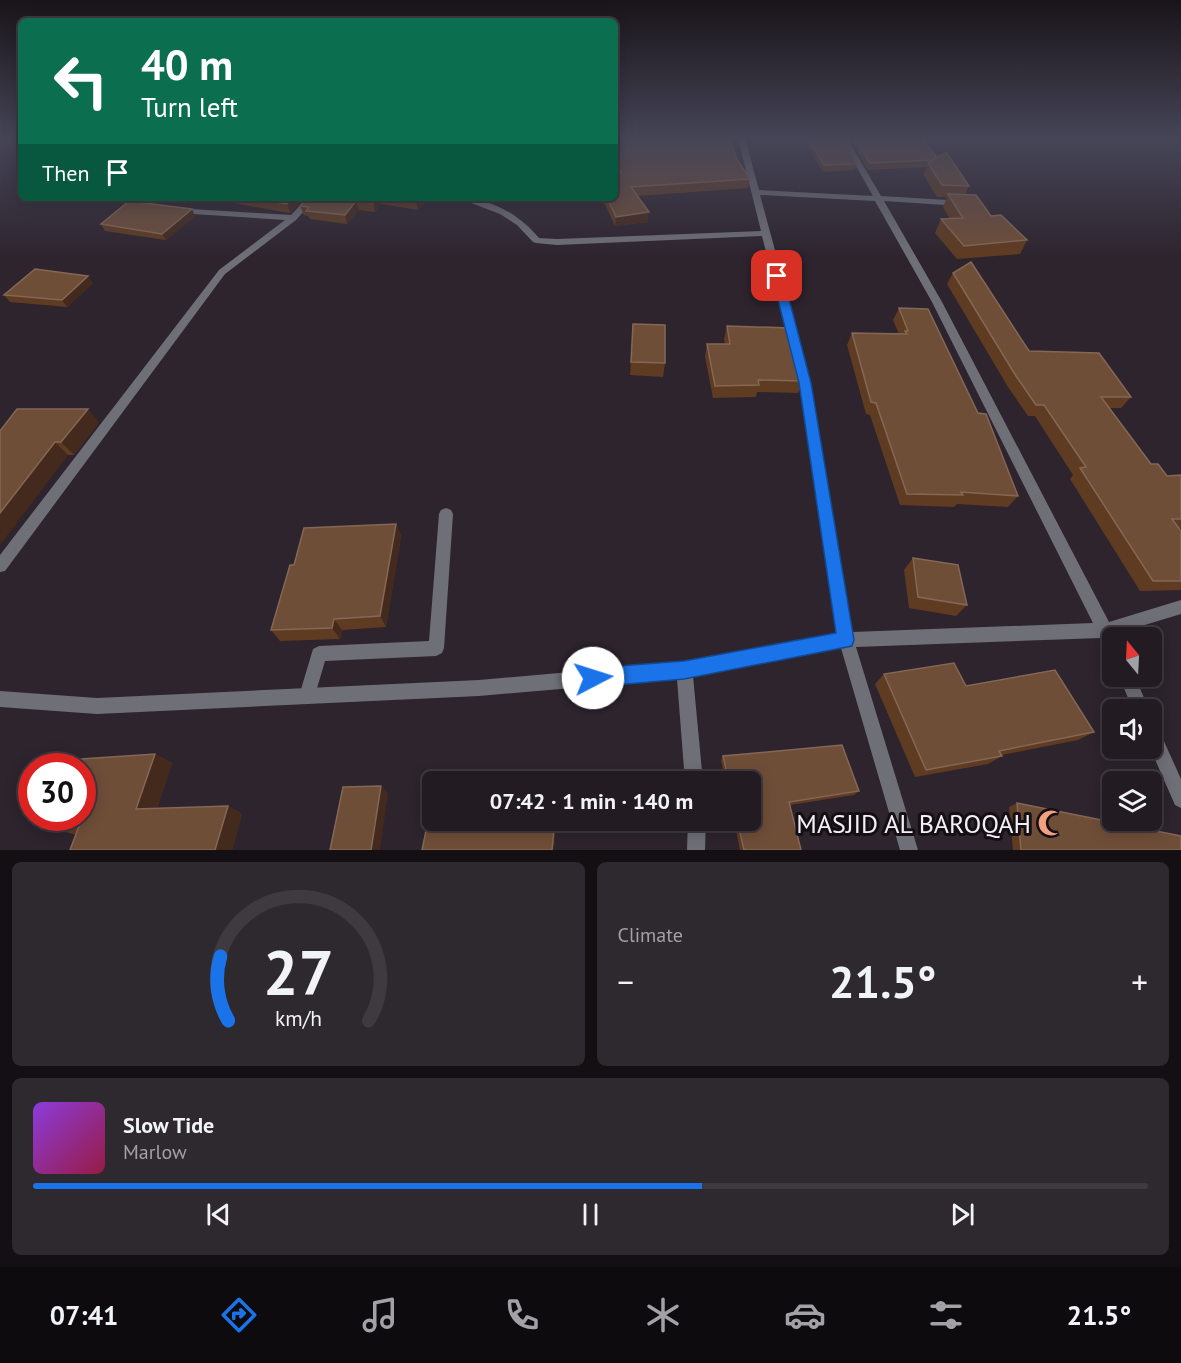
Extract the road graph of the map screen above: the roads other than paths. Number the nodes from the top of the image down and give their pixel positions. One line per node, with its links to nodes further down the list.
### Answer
1 (752, 178): 3 (street)
2 (865, 178): 4 (street)
3 (756, 192): 4 (street); 10 (street)
4 (876, 198): 7 (street); 14 (street)
5 (309, 201): 9 (street)
6 (471, 201): 10 (street)
7 (969, 203)
8 (172, 209): 9 (street)
9 (293, 218): 12 (street)
10 (766, 233): 17 (street)
11 (446, 514): 19 (street)
12 (0, 566)
13 (1181, 607): 15 (street)
14 (1104, 627)
15 (1116, 627)
16 (1102, 630): 17 (street)
17 (846, 640): 18 (street); 26 (street)
18 (684, 670): 19 (street); 22 (street)
19 (307, 696): 20 (street)
20 (0, 699)
21 (1162, 756): 23 (street)
22 (693, 771)
23 (1181, 799)
24 (697, 831): 25 (street)
25 (696, 850)
26 (909, 850)

